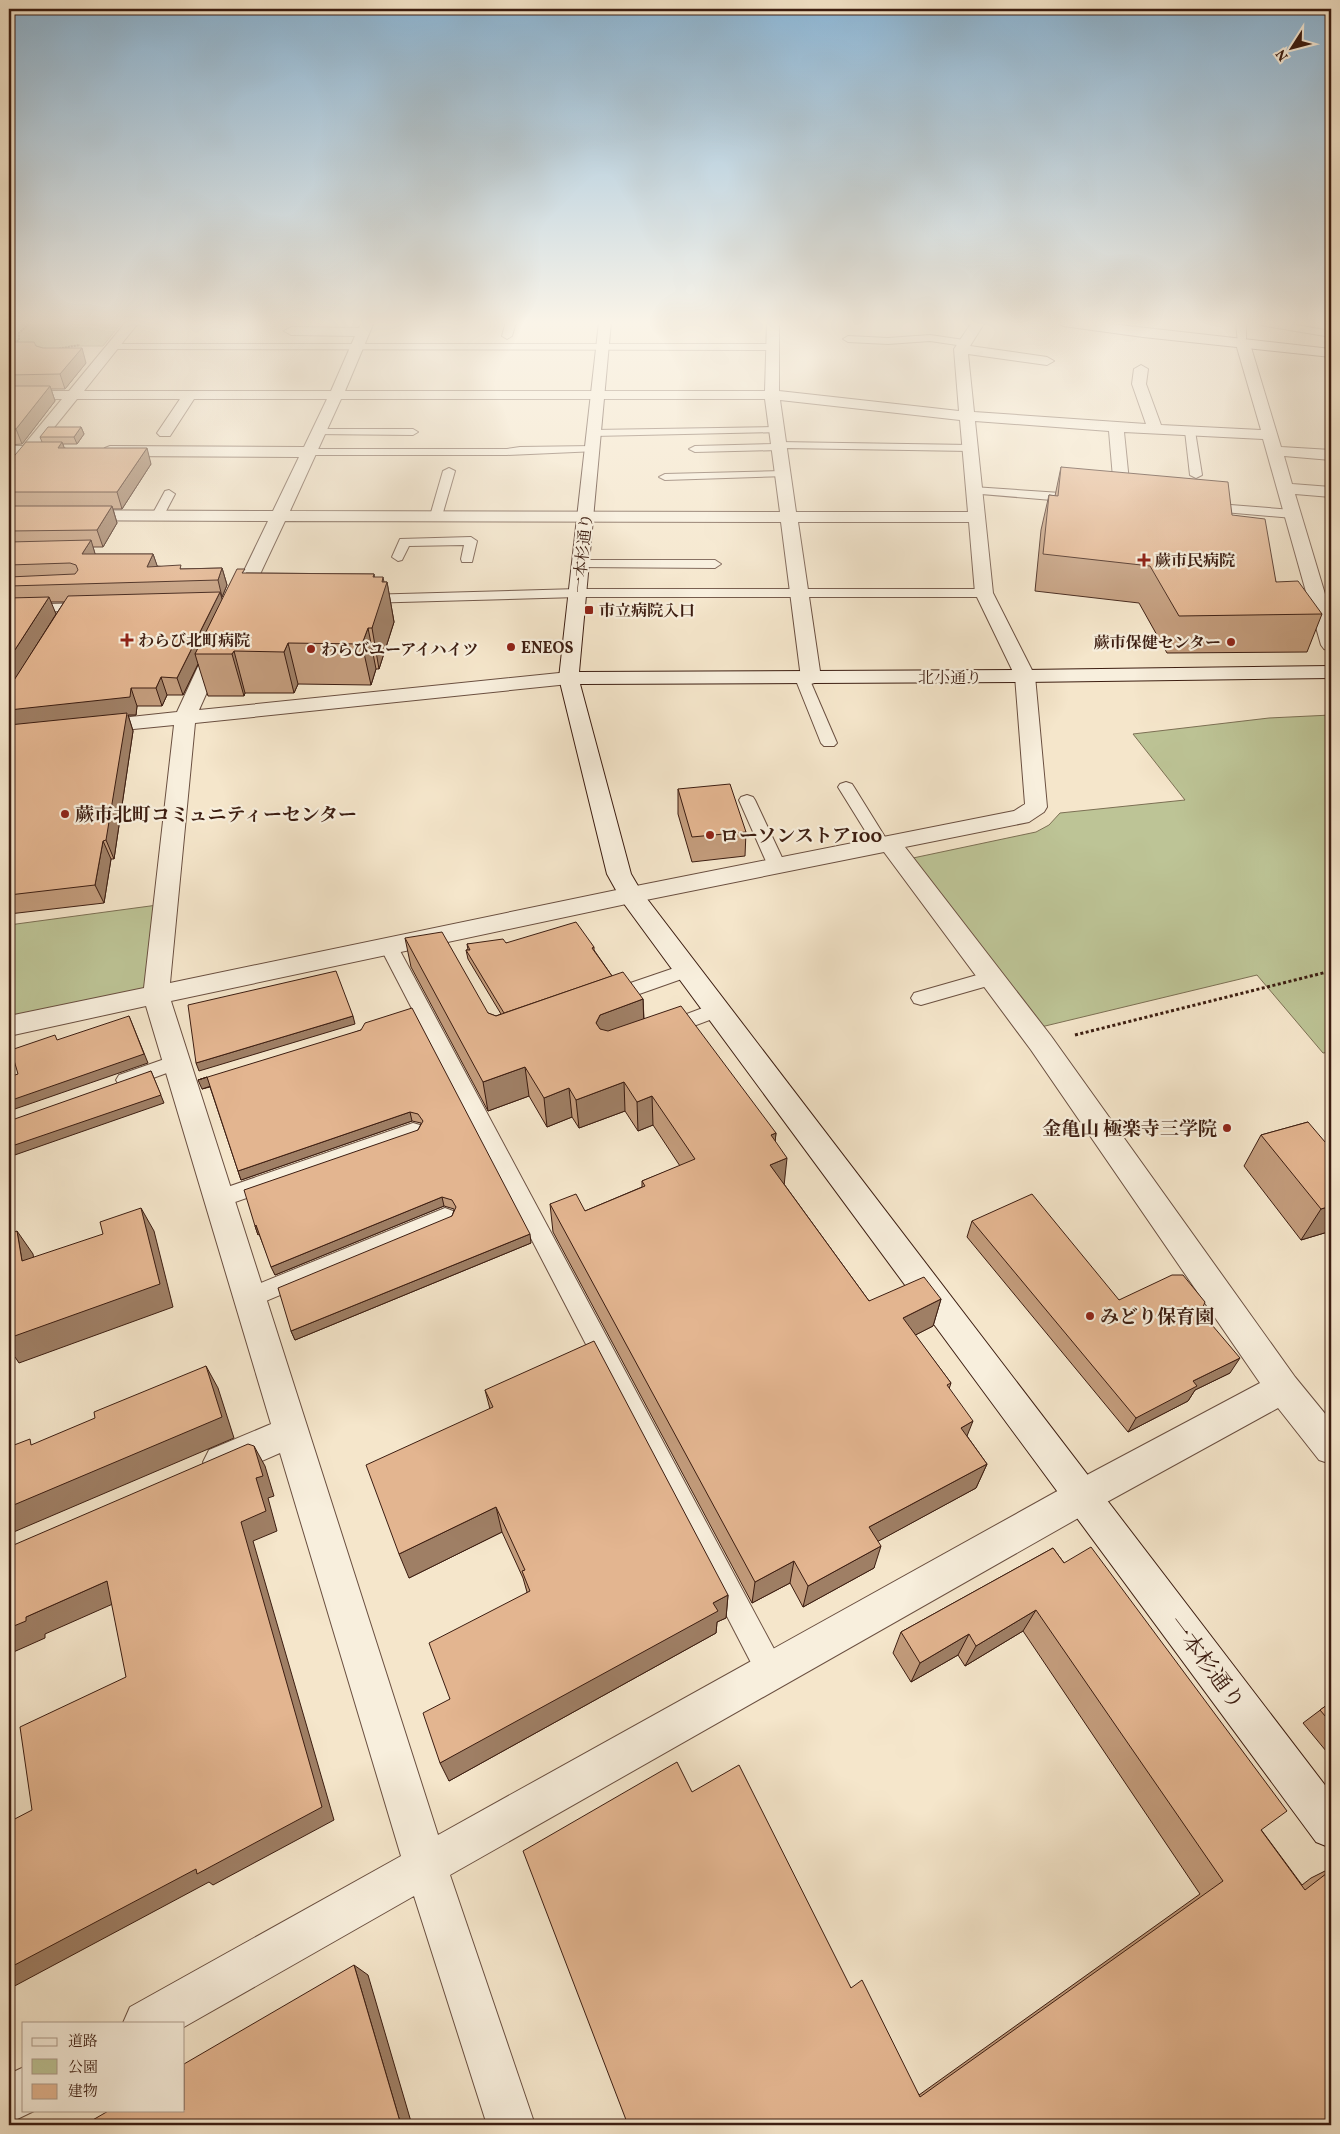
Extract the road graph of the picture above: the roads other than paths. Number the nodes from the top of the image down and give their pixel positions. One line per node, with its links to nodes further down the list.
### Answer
1 (51, 422): 14 (street)
2 (173, 422): 17 (street)
3 (323, 422): 15 (street)
4 (596, 422): 19 (street, 一本杉通り)
5 (777, 422): 28 (street)
6 (968, 422): 20 (street)
7 (1097, 422): 10 (street)
8 (1152, 422): 11 (street)
9 (1266, 422): 18 (street)
10 (1116, 427): 11 (street); 39 (street)
11 (1155, 429): 12 (street)
12 (1190, 431): 18 (street); 32 (lane)
13 (26, 432): 14 (street)
14 (43, 432): 23 (street)
15 (318, 432): 16 (lane); 27 (street)
16 (413, 432)
17 (165, 433)
18 (1270, 435): 25 (street)
19 (594, 441): 27 (lane); 28 (lane); 45 (street, 一本杉通り)
20 (970, 448): 28 (lane); 35 (street)
21 (695, 449): 28 (lane)
22 (9, 451): 23 (street)
23 (27, 451): 24 (street); 31 (street)
24 (66, 451)
25 (1274, 451): 29 (street); 34 (street)
26 (95, 452): 27 (street)
27 (309, 452): 44 (street)
28 (782, 452): 33 (lane); 46 (street)
29 (1331, 455)
30 (449, 472): 48 (lane)
31 (9, 473)
32 (1196, 476)
33 (665, 477)
34 (1285, 488): 36 (street); 41 (street)
35 (973, 491): 38 (lane); 47 (street)
36 (1331, 492)
37 (169, 494): 43 (lane)
38 (1093, 499)
39 (1123, 501)
40 (1189, 506): 41 (lane)
41 (1293, 514): 61 (street)
42 (9, 515): 43 (street)
43 (158, 515): 44 (street)
44 (279, 516): 48 (street); 66 (street)
45 (586, 516): 46 (street); 48 (street); 51 (street, 一本杉通り)
46 (790, 516): 47 (street); 53 (street)
47 (976, 517): 55 (street)
48 (442, 526): 49 (lane); 50 (lane)
49 (398, 557)
50 (467, 558)
51 (582, 564): 52 (lane); 54 (street, 一本杉通り)
52 (715, 564)
53 (800, 592): 54 (lane); 55 (lane); 65 (street)
54 (578, 593): 56 (lane); 64 (street, 一本杉通り)
55 (984, 594): 63 (street)
56 (355, 599)
57 (99, 606): 58 (lane)
58 (69, 607): 59 (lane); 60 (lane)
59 (9, 609)
60 (59, 623)
61 (1331, 645)
62 (1331, 672): 63 (street, 北小通り)
63 (1025, 676): 65 (street, 北小通り); 71 (street)
64 (569, 678): 65 (street, 北小通り); 66 (street, 北小通り); 73 (street, 一本杉通り)
65 (806, 678): 68 (lane)
66 (185, 718): 67 (street, 北小通り); 77 (street)
67 (77, 729)
68 (829, 743)
69 (846, 787): 71 (lane)
70 (747, 800): 72 (lane)
71 (885, 844): 72 (street); 76 (street)
72 (777, 866): 73 (street)
73 (631, 896): 74 (street); 75 (street, 一本杉通り)
74 (389, 947): 77 (street); 94 (lane)
75 (686, 970): 79 (lane); 80 (street, 一本杉通り)
76 (991, 978): 78 (lane); 89 (street)
77 (156, 996): 81 (street); 83 (street)
78 (921, 998)
79 (594, 1003)
80 (716, 1010): 82 (lane); 93 (street, 一本杉通り)
81 (9, 1026)
82 (654, 1034)
83 (187, 1076): 84 (lane); 86 (street)
84 (111, 1085)
85 (412, 1131): 86 (lane)
86 (218, 1199): 88 (street)
87 (446, 1217): 88 (lane)
88 (249, 1298): 90 (street)
89 (1283, 1388): 91 (street); 93 (street)
90 (291, 1432): 92 (street); 96 (street)
91 (1331, 1448)
92 (191, 1475)
93 (1083, 1496): 94 (street); 95 (street, 一本杉通り)
94 (771, 1672): 96 (street)
95 (1331, 1827)
96 (426, 1867): 97 (street); 100 (street)
97 (148, 2022)
98 (22, 2092): 99 (street)
99 (9, 2099)
100 (511, 2125)

